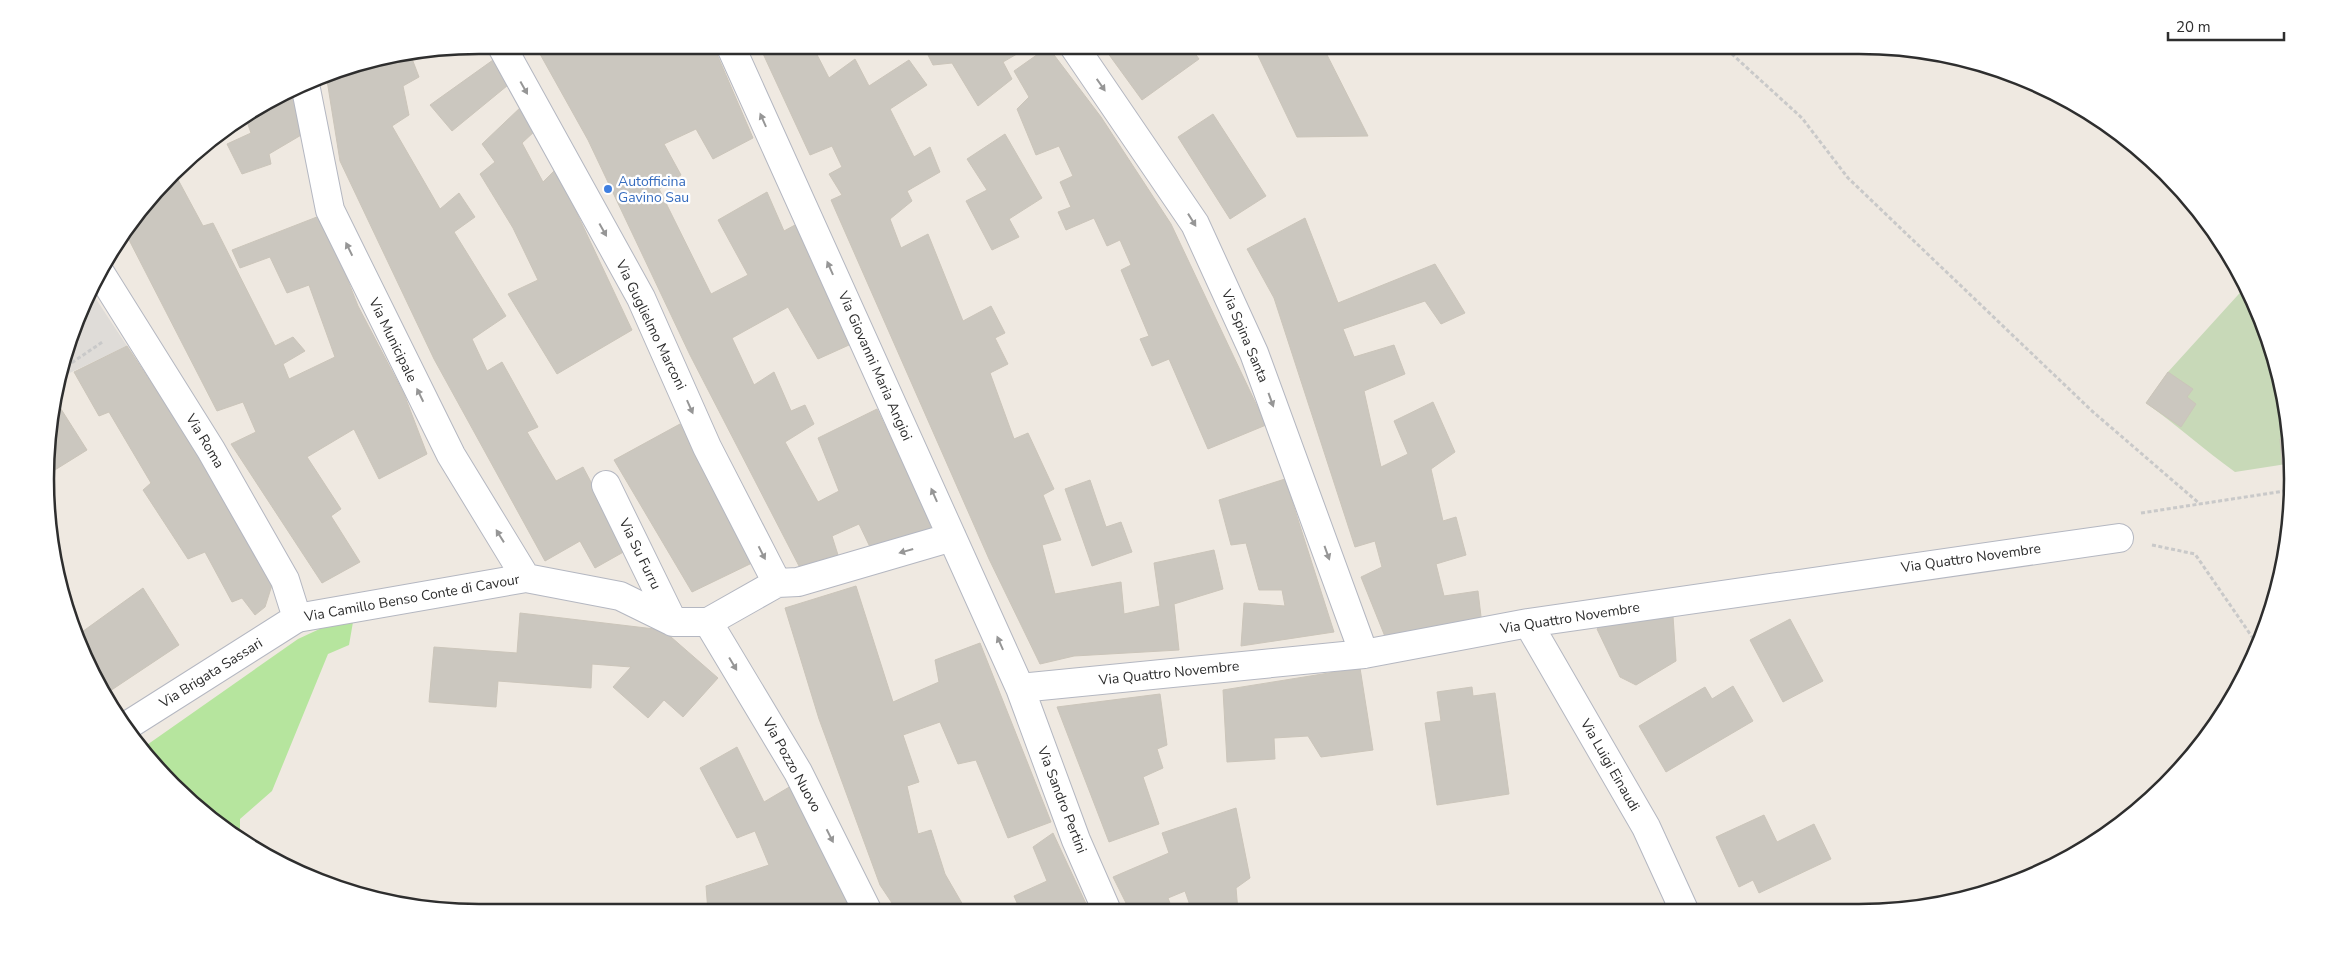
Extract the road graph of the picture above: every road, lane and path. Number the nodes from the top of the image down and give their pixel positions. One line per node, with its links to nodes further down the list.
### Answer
1 (506, 54): 15 (street, Via Guglielmo Marconi, one-way to 15)
2 (734, 54): 12 (street, Via Giovanni Maria Angioi, one-way to 2)
3 (1079, 54): 21 (street, Via Spina Santa, one-way to 21)
4 (1732, 54): 11 (path)
5 (305, 91): 14 (street, Via Municipale, one-way to 5)
6 (104, 279): 7 (street, Via Roma)
7 (131, 323): 8 (path); 16 (street, Via Roma)
8 (69, 364)
9 (606, 485): 17 (street, Via Su Furru)
10 (2284, 491): 11 (path)
11 (2200, 504): 13 (path)
12 (952, 537): 15 (street, Via Camillo Benso Conte di Cavour, one-way to 15); 22 (street, Via Giovanni Maria Angioi, one-way to 12)
13 (2120, 538): 19 (street, Via Quattro Novembre); 20 (path)
14 (526, 578): 16 (street, Via Camillo Benso Conte di Cavour); 17 (street, Via Camillo Benso Conte di Cavour)
15 (777, 583): 18 (street, Via Camillo Benso Conte di Cavour)
16 (297, 618): 23 (street, Via Brigata Sassari)
17 (673, 622): 18 (street, Via Camillo Benso Conte di Cavour)
18 (708, 622): 24 (street, Via Pozzo Nuovo, one-way to 24)
19 (1528, 624): 21 (street, Via Quattro Novembre); 26 (street, Via Luigi Einaudi)
20 (2253, 639)
21 (1364, 654): 22 (street, Via Quattro Novembre)
22 (1020, 688): 25 (street, Via Sandro Pertini)
23 (131, 723)
24 (864, 904)
25 (1104, 904)
26 (1681, 904)

